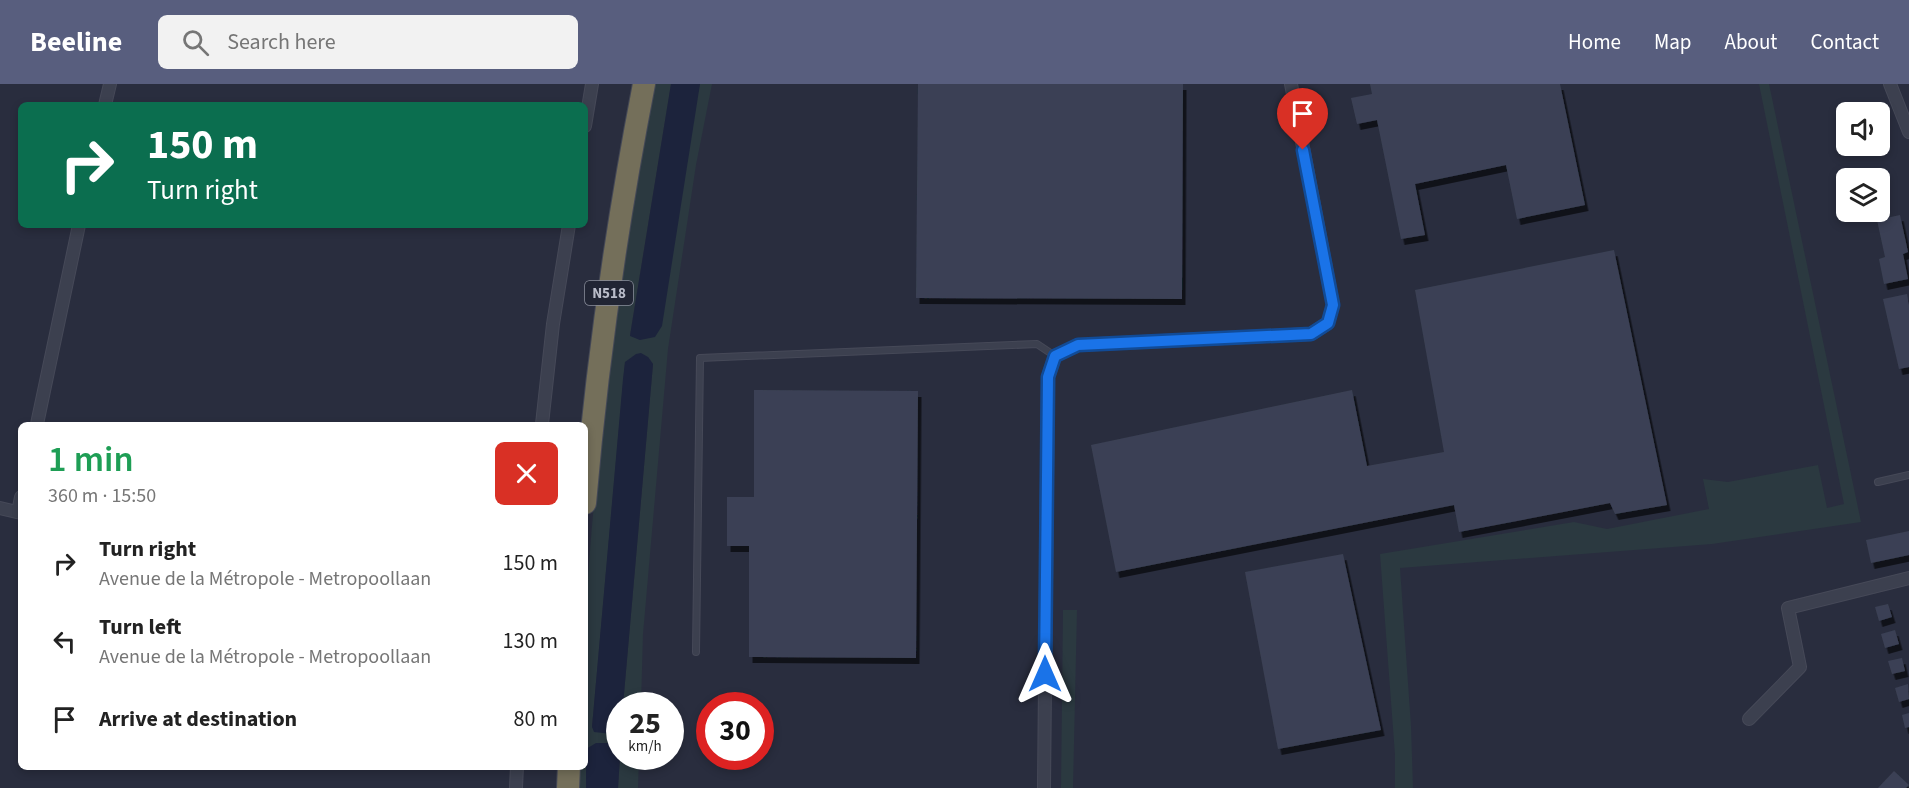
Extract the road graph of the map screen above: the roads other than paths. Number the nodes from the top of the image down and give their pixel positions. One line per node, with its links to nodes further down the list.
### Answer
1 (110, 84): 6 (street)
2 (592, 84): 7 (street)
3 (644, 84): 14 (highway, N518)
4 (1290, 84): 11 (street)
5 (1890, 84): 8 (street)
6 (106, 102)
7 (588, 108)
8 (1909, 132)
9 (78, 228): 12 (street)
10 (568, 228): 13 (street)
11 (1055, 356): 20 (lane); 26 (street)
12 (37, 422)
13 (542, 422)
14 (588, 473)
15 (1909, 475): 16 (lane)
16 (1878, 482)
17 (0, 508): 18 (street)
18 (18, 512)
19 (1909, 578): 21 (street)
20 (696, 652)
21 (1749, 719)
22 (517, 770): 24 (street)
23 (569, 770): 25 (highway)
24 (516, 788)
25 (568, 788)
26 (1044, 788)

